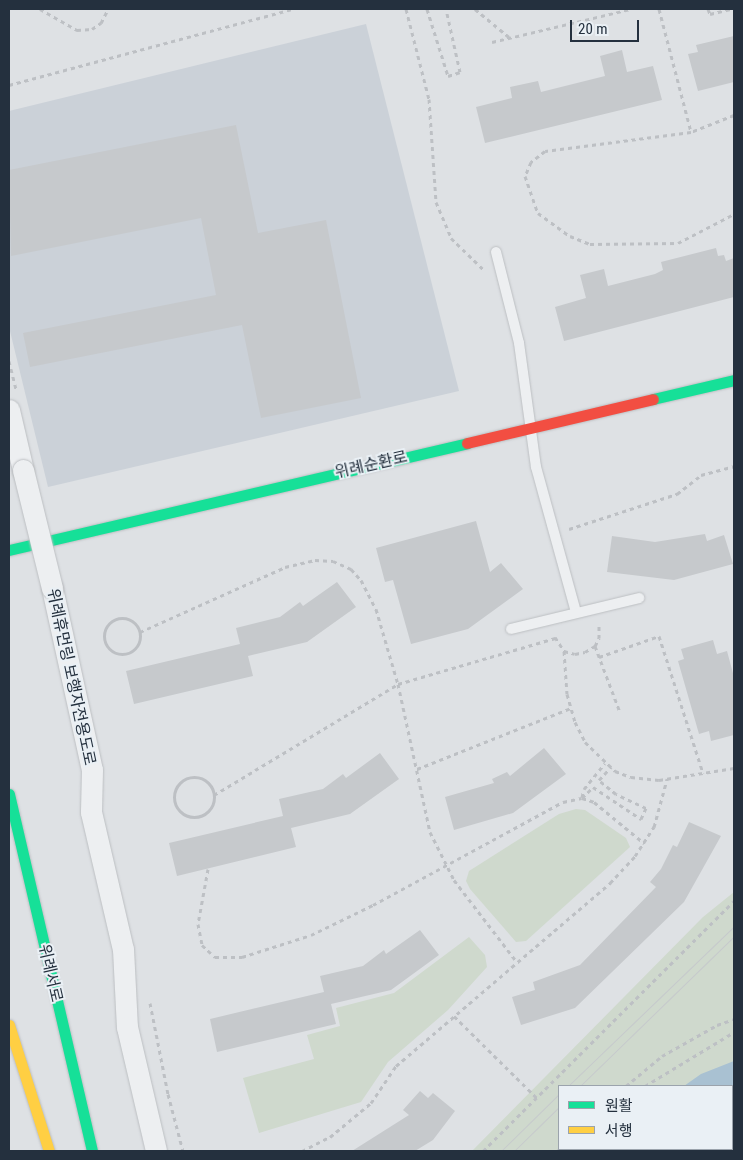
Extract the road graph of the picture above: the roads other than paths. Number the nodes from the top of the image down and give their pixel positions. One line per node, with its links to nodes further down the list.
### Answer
1 (496, 252): 4 (lane)
2 (734, 380): 4 (street, 위례순환로)
3 (9, 410): 13 (street, 위례휴먼링 보행자전용도로, bridge)
4 (530, 428): 5 (street, 위례순환로); 7 (lane)
5 (9, 550)
6 (639, 598): 7 (lane)
7 (576, 612): 8 (lane)
8 (511, 629)
9 (9, 794): 12 (street, 위례서로)
10 (9, 1025): 11 (street)
11 (49, 1151)
12 (92, 1151)
13 (156, 1151)

